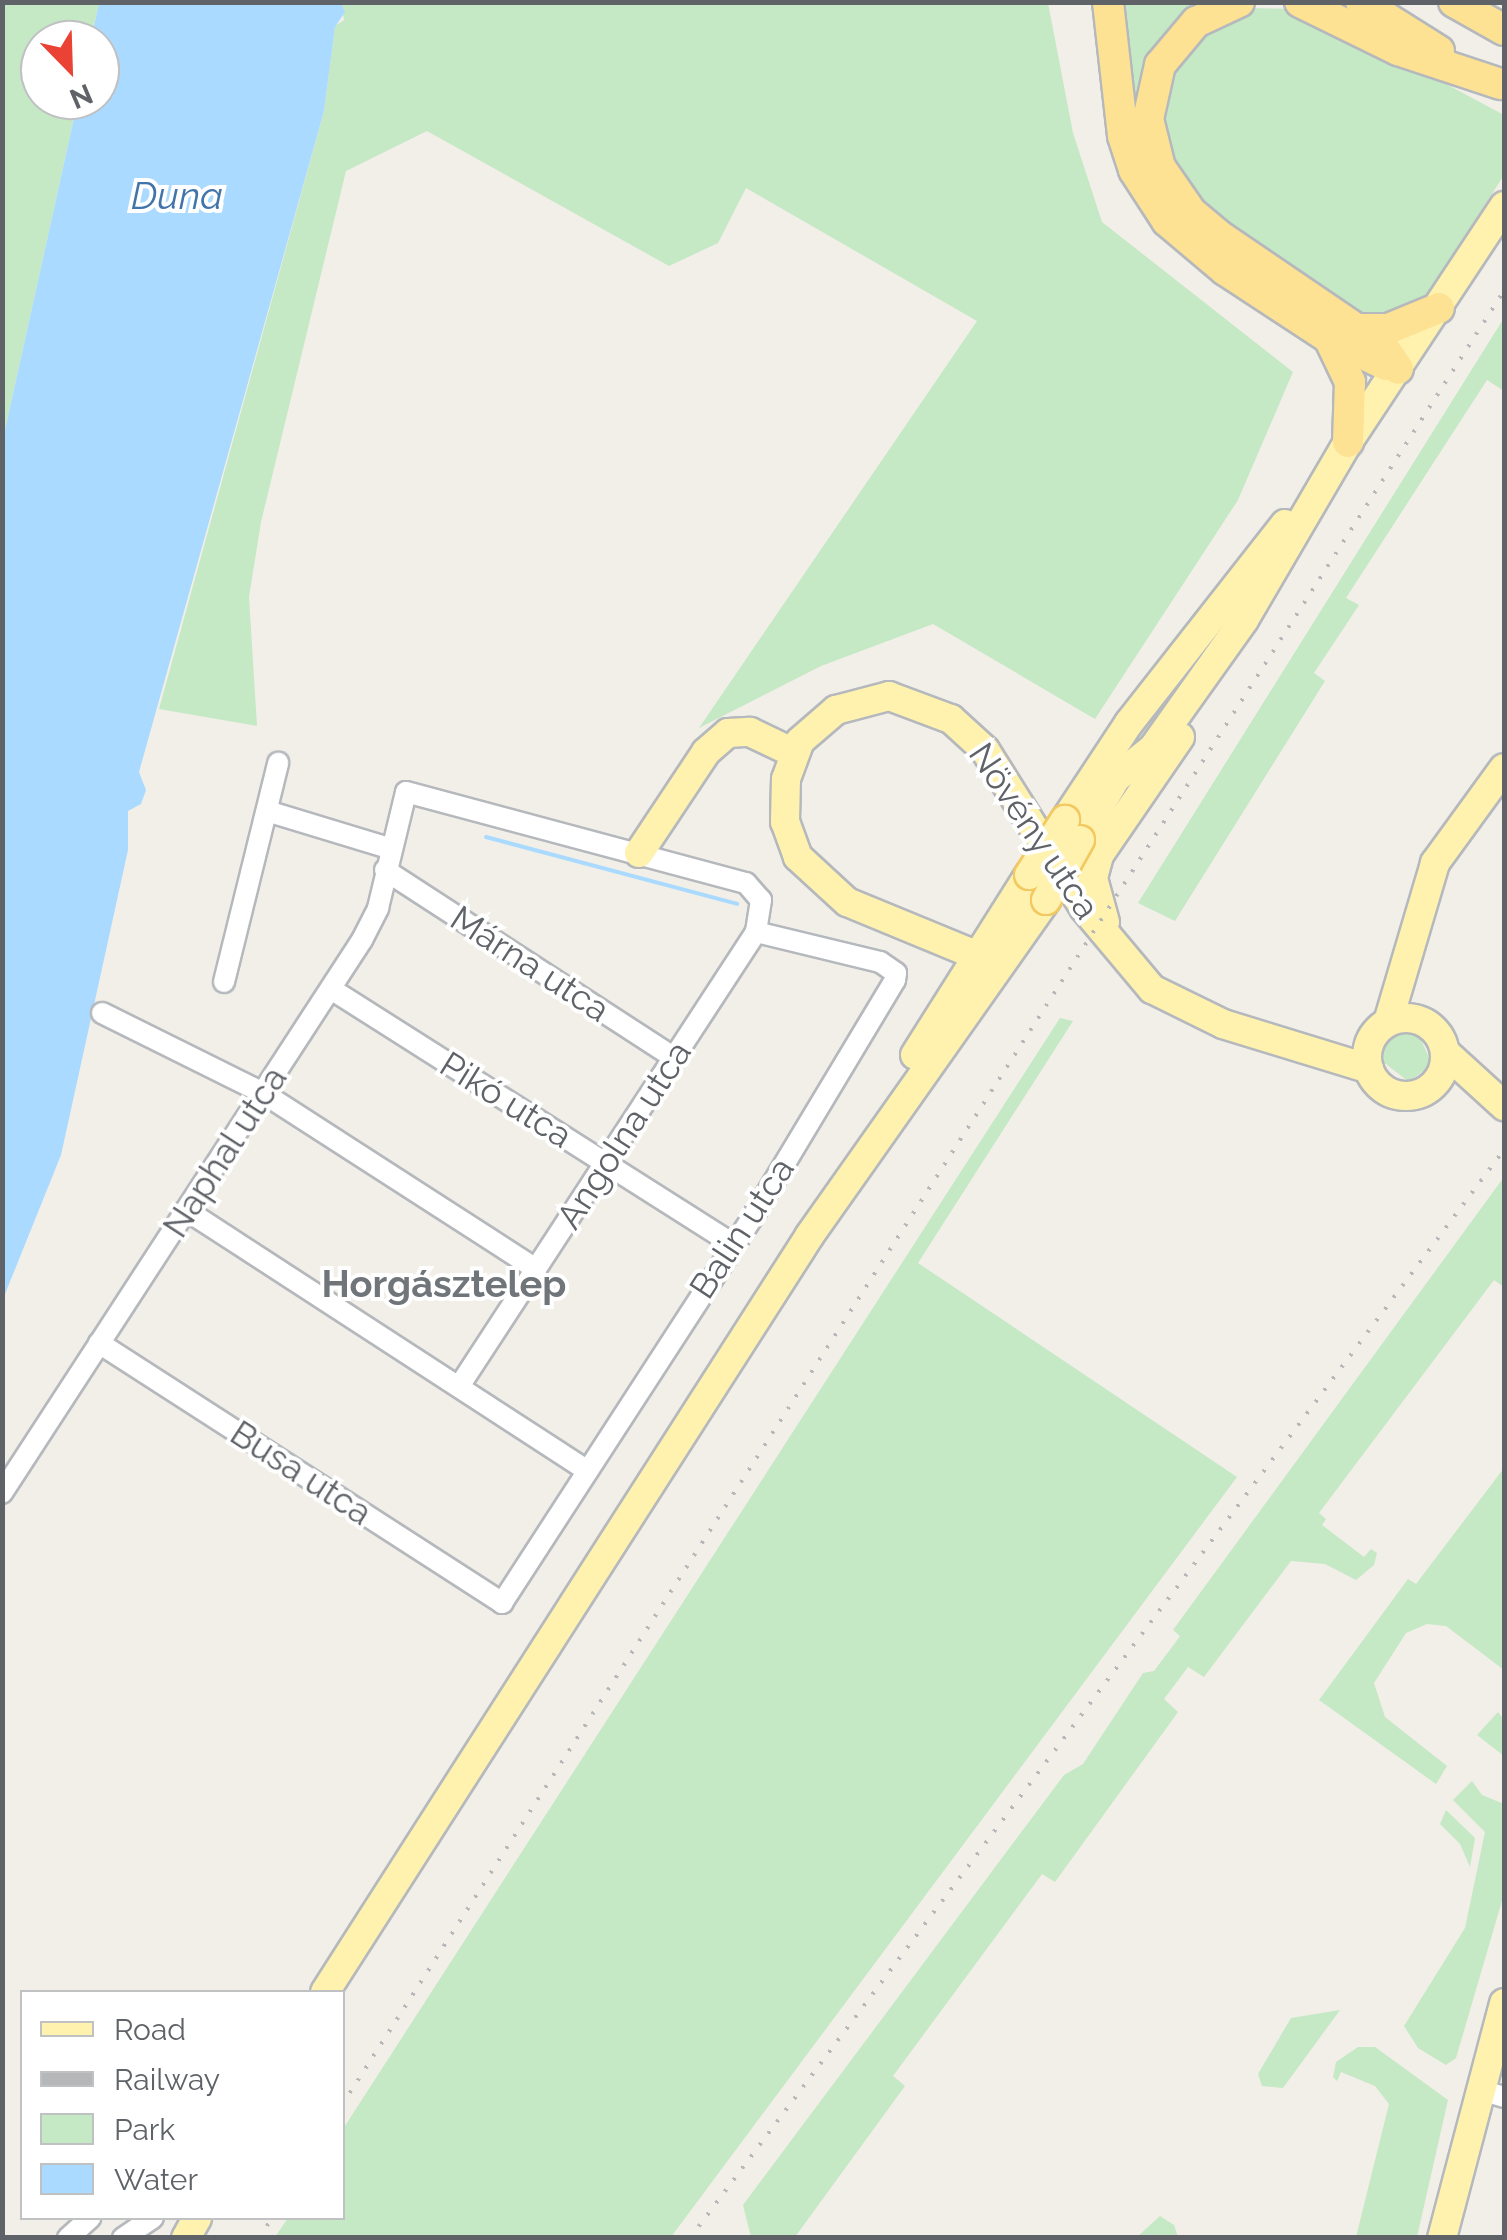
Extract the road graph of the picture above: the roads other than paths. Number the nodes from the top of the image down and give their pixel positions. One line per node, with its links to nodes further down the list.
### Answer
1 (1108, 2): 10 (highway)
2 (1239, 2): 10 (highway)
3 (1300, 2): 7 (highway)
4 (1361, 2): 7 (highway)
5 (1454, 2): 6 (highway)
6 (1504, 30)
7 (1502, 84)
8 (1504, 206): 9 (main road)
9 (1439, 308): 10 (highway); 11 (main road)
10 (1343, 333): 11 (highway); 12 (highway)
11 (1398, 369): 12 (main road)
12 (1344, 450): 13 (main road); 18 (main road)
13 (1244, 620): 18 (main road); 24 (main road)
14 (794, 753): 20 (main road); 24 (main road, Növény utca); 25 (main road)
15 (278, 763): 17 (street)
16 (1504, 768): 23 (main road)
17 (267, 810): 19 (street); 26 (street)
18 (1073, 830): 25 (main road, bridge); 25 (main road, bridge)
19 (389, 848): 20 (street, Naphal utca); 21 (street, Naphal utca)
20 (639, 853): 22 (street)
21 (385, 870): 27 (street, Naphal utca); 33 (street, Márna utca)
22 (756, 932): 33 (street, Angolna utca); 40 (street, Balin utca)
23 (1410, 943): 29 (main road); 30 (main road)
24 (1116, 951): 31 (main road, Növény utca)
25 (987, 959): 47 (main road)
26 (224, 982)
27 (331, 989): 36 (street, Naphal utca); 38 (street, Pikó utca)
28 (102, 1013): 36 (street)
29 (1425, 1022): 30 (main road, Növény utca); 32 (main road, Növény utca)
30 (1380, 1030): 31 (main road, Növény utca); 34 (main road)
31 (1306, 1049): 34 (main road, Növény utca)
32 (1446, 1052): 35 (main road); 37 (main road, Növény utca)
33 (675, 1058): 38 (street, Angolna utca)
34 (1369, 1069): 35 (main road, Növény utca)
35 (1432, 1087): 37 (main road, Növény utca)
36 (263, 1093): 39 (street, Naphal utca); 41 (street)
37 (1495, 1100)
38 (606, 1163): 40 (street, Pikó utca); 41 (street, Angolna utca)
39 (186, 1210): 42 (street, Naphal utca); 43 (street)
40 (731, 1243): 44 (street, Balin utca)
41 (536, 1270): 43 (street, Angolna utca)
42 (100, 1343): 45 (street, Naphal utca); 46 (street, Busa utca)
43 (460, 1384): 44 (street)
44 (586, 1470): 46 (street, Balin utca)
45 (2, 1494)
46 (502, 1603)
47 (327, 1990)
48 (1504, 2002): 49 (main road)
49 (1493, 2094): 54 (main road)
50 (88, 2220): 52 (street)
51 (150, 2220): 53 (street)
52 (68, 2238)
53 (123, 2238)
54 (1442, 2238)

